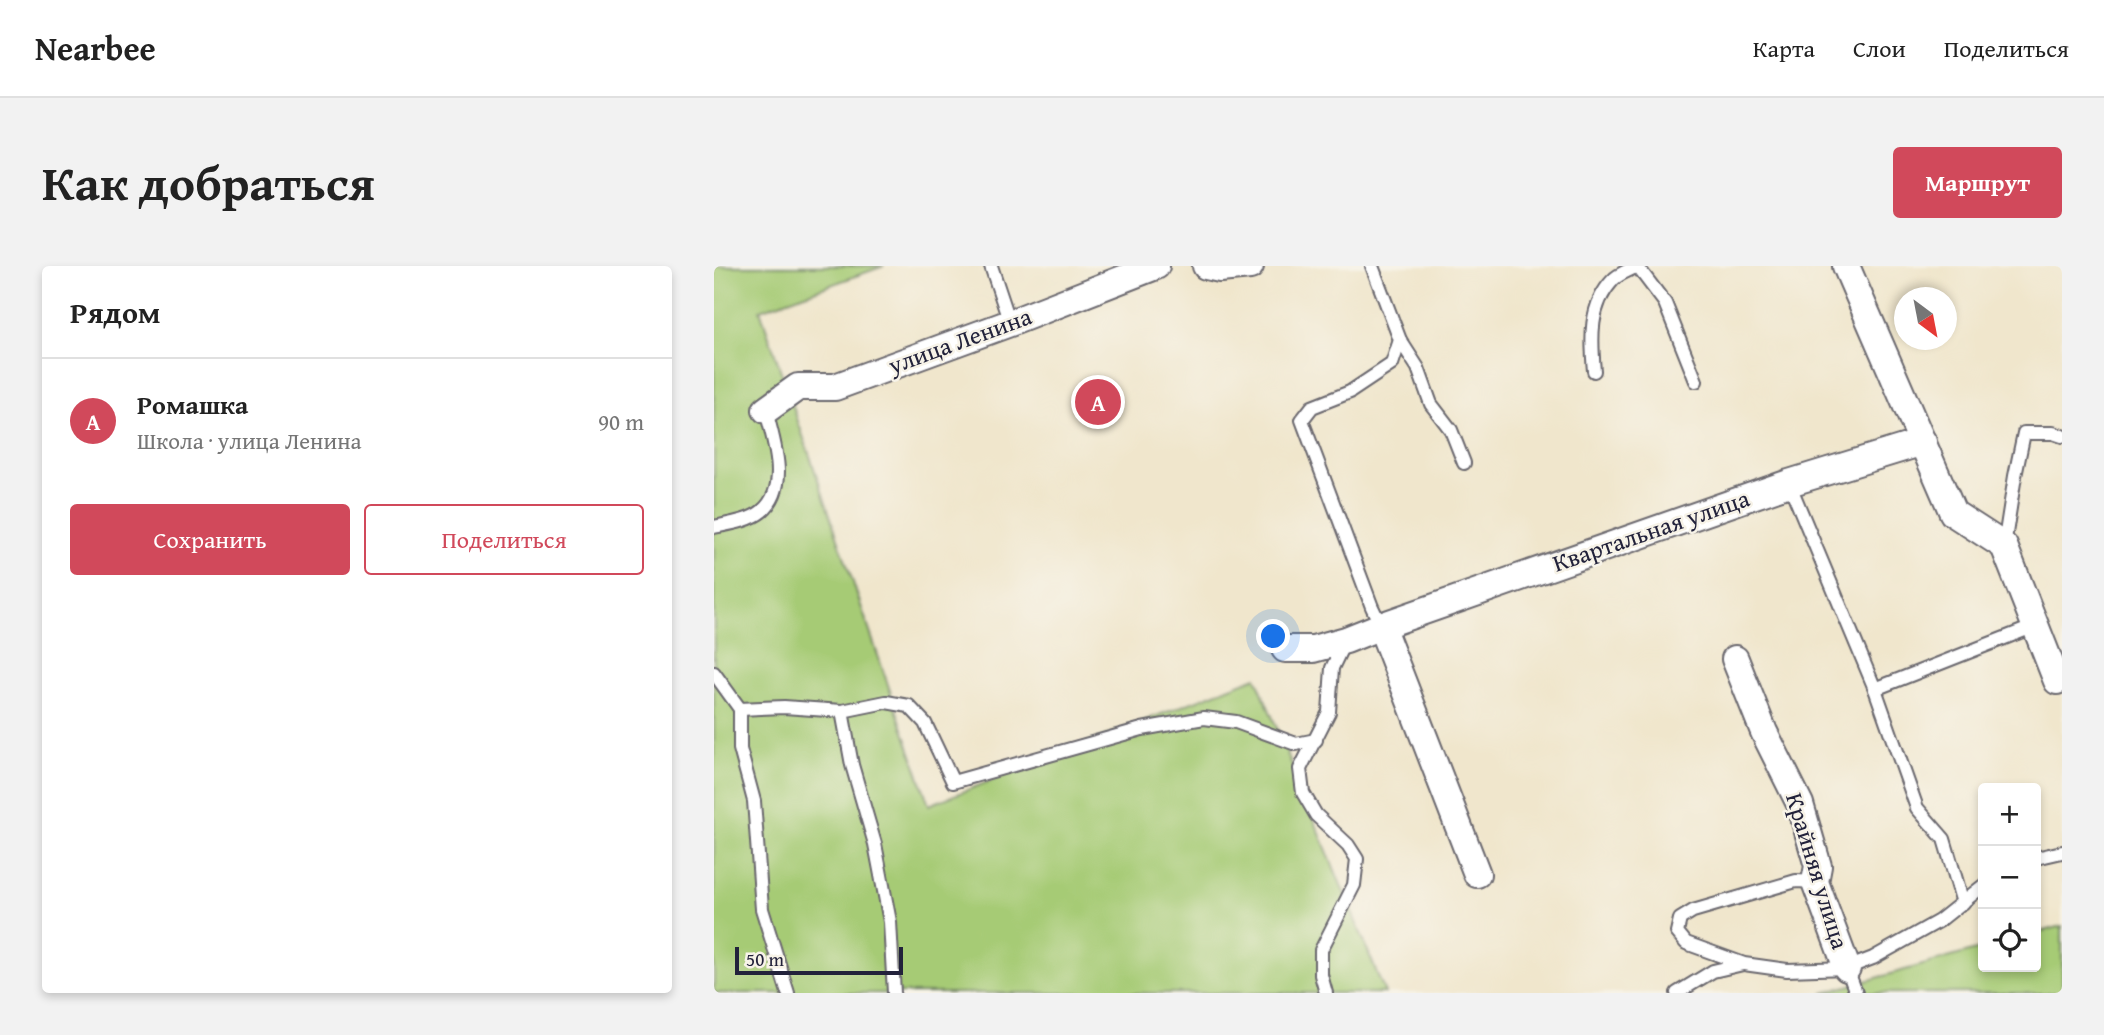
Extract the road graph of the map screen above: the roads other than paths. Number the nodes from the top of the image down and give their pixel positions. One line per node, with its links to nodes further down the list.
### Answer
1 (991, 266): 8 (lane)
2 (1156, 266): 8 (street, улица Ленина)
3 (1206, 266): 4 (street)
4 (1250, 266)
5 (1372, 266): 9 (lane)
6 (1637, 266): 10 (lane); 11 (lane)
7 (1846, 266): 14 (street)
8 (1010, 323): 12 (street, улица Ленина)
9 (1400, 340): 15 (lane); 19 (lane)
10 (1594, 370)
11 (1696, 381)
12 (766, 410): 17 (lane)
13 (2062, 436): 18 (lane)
14 (1923, 442): 16 (street, Квартальная улица); 18 (street)
15 (1464, 463)
16 (1788, 483): 19 (street, Квартальная улица); 26 (lane)
17 (714, 527)
18 (2004, 546): 20 (street)
19 (1381, 626): 21 (street, Квартальная улица); 32 (street)
20 (2035, 626): 25 (street); 26 (lane)
21 (1346, 640): 22 (street, Квартальная улица); 29 (lane)
22 (1285, 649)
23 (1735, 659): 33 (street, Крайняя улица)
24 (714, 674): 27 (lane)
25 (2060, 683)
26 (1875, 690): 35 (lane)
27 (740, 709): 28 (lane); 38 (lane)
28 (842, 711): 29 (lane); 39 (lane)
29 (1316, 740): 40 (lane)
30 (2062, 852): 31 (lane)
31 (2041, 857)
32 (1476, 874)
33 (1815, 882): 36 (lane); 37 (street, Крайняя улица)
34 (1978, 890): 35 (lane)
35 (1963, 903): 37 (lane)
36 (1744, 964): 37 (lane); 41 (lane)
37 (1847, 968): 42 (lane)
38 (789, 993)
39 (894, 993)
40 (1326, 993)
41 (1677, 993)
42 (1856, 993)

